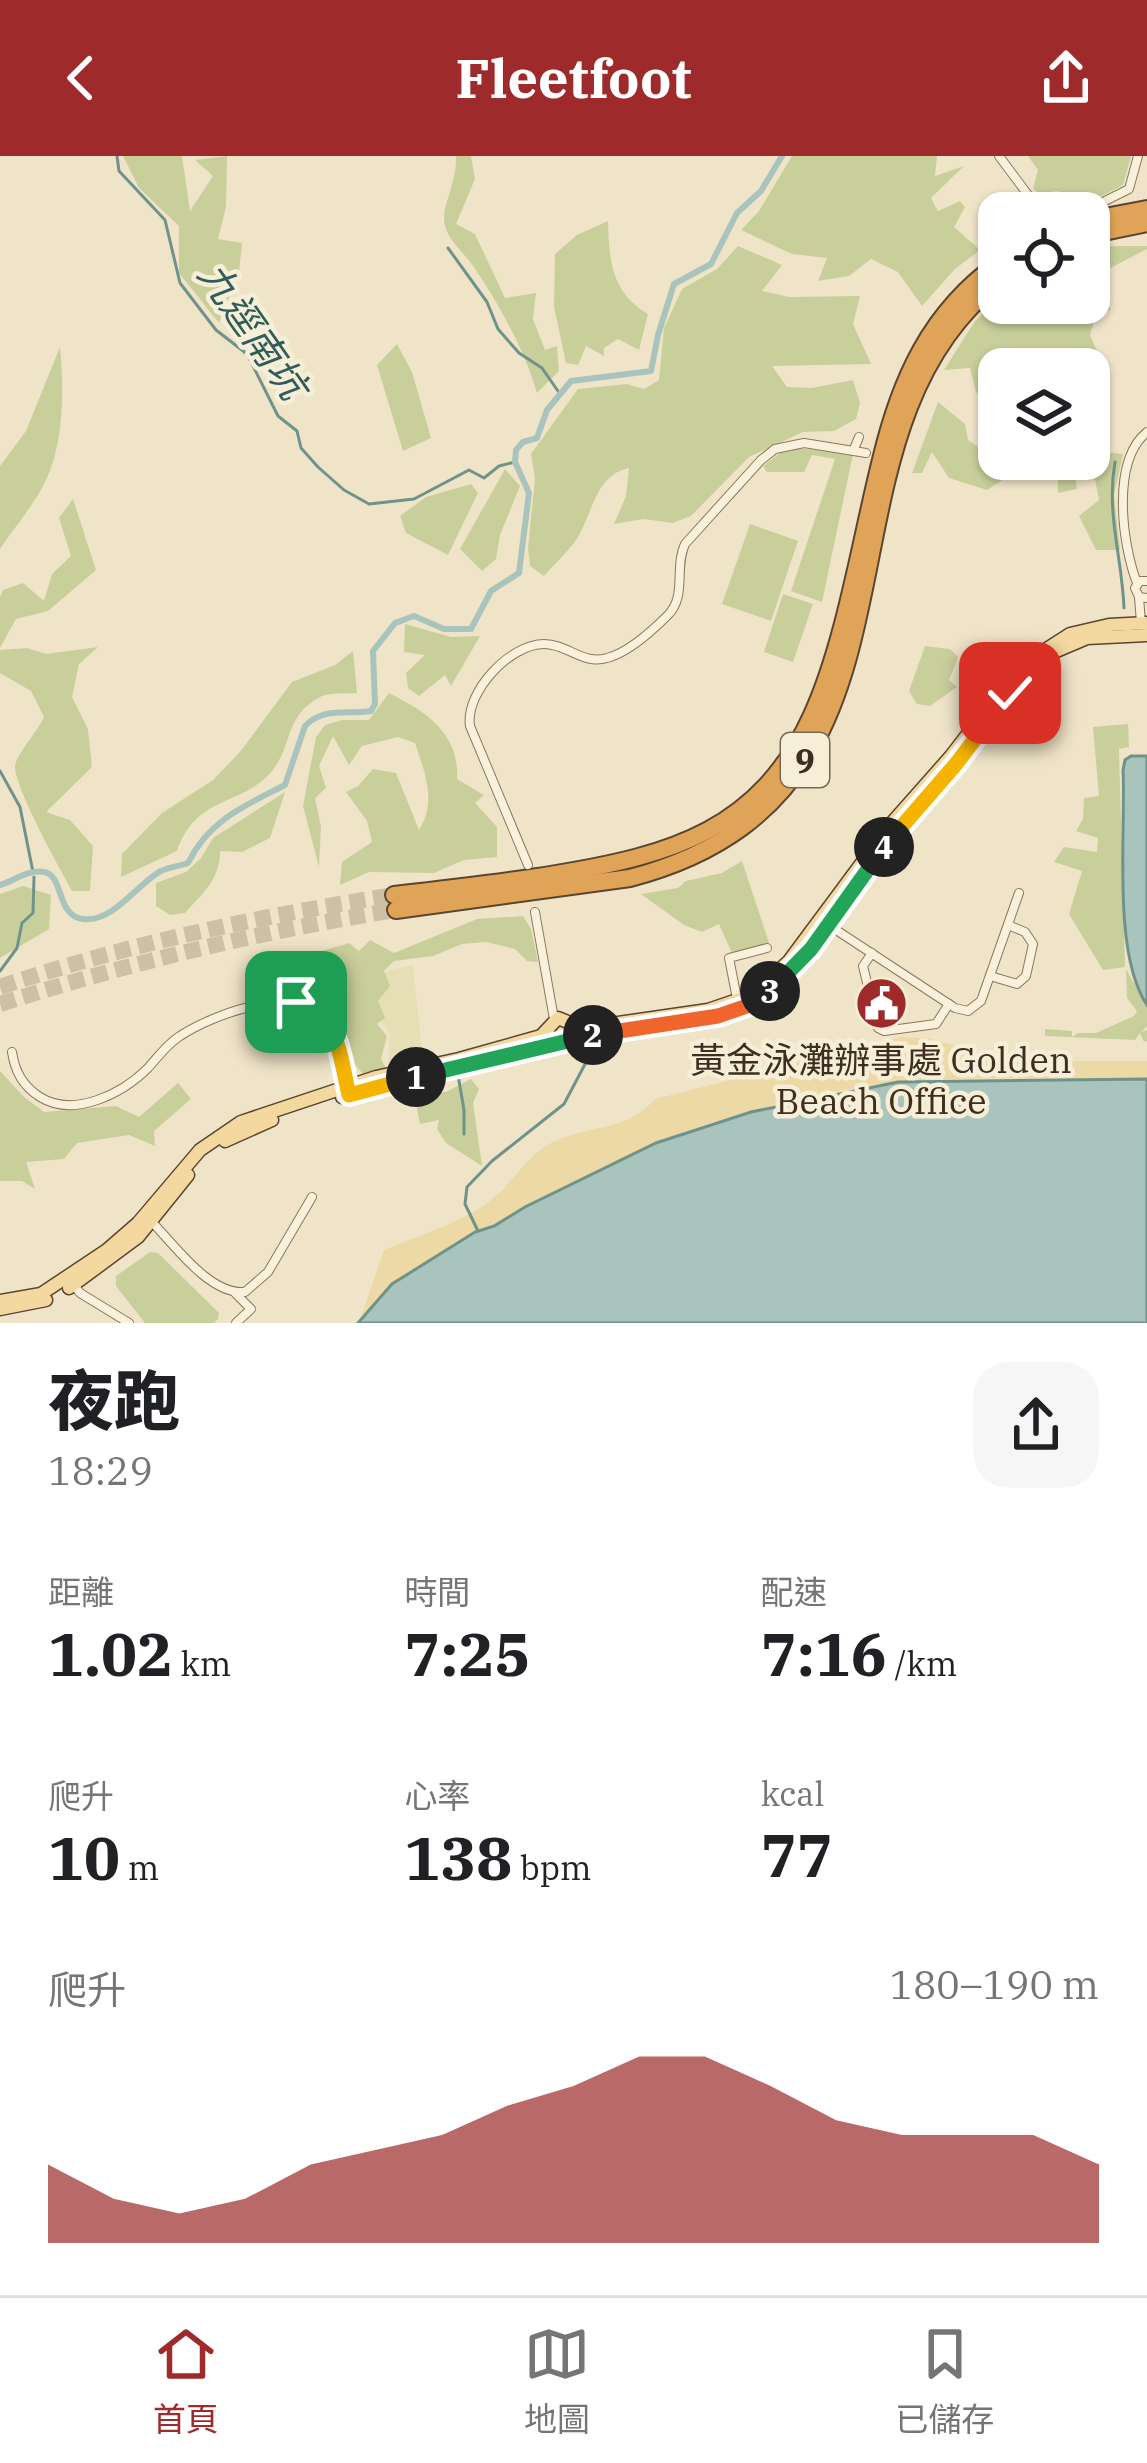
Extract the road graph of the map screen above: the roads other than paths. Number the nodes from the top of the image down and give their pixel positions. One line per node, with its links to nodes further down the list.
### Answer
1 (999, 156): 3 (street)
2 (1138, 156): 4 (street)
3 (1026, 192)
4 (1110, 196)
5 (1147, 209): 6 (highway)
6 (1110, 216)
7 (1147, 223): 8 (highway)
8 (1110, 231)
9 (978, 280): 10 (highway, 9)
10 (978, 302)
11 (1147, 432): 15 (street)
12 (859, 436): 13 (street)
13 (854, 449): 14 (street); 18 (street)
14 (866, 453)
15 (1142, 582): 16 (street)
16 (1143, 597): 17 (street)
17 (1144, 629): 21 (main road)
18 (527, 865)
19 (1019, 893): 22 (street)
20 (535, 912): 28 (street)
21 (823, 921): 24 (street); 27 (main road); 27 (main road)
22 (1008, 925): 25 (street); 25 (street)
23 (766, 948): 27 (street)
24 (872, 953): 26 (street); 26 (street)
25 (990, 976): 26 (street)
26 (949, 1004)
27 (738, 1005): 29 (main road)
28 (551, 1031): 29 (main road); 29 (main road); 31 (main road)
29 (570, 1031)
30 (12, 1052): 31 (street)
31 (348, 1091): 33 (main road)
32 (312, 1197): 35 (street)
33 (149, 1219): 34 (main road); 35 (street)
34 (72, 1281): 36 (main road); 37 (street)
35 (235, 1293): 38 (street)
36 (0, 1305)
37 (129, 1323)
38 (236, 1323)

